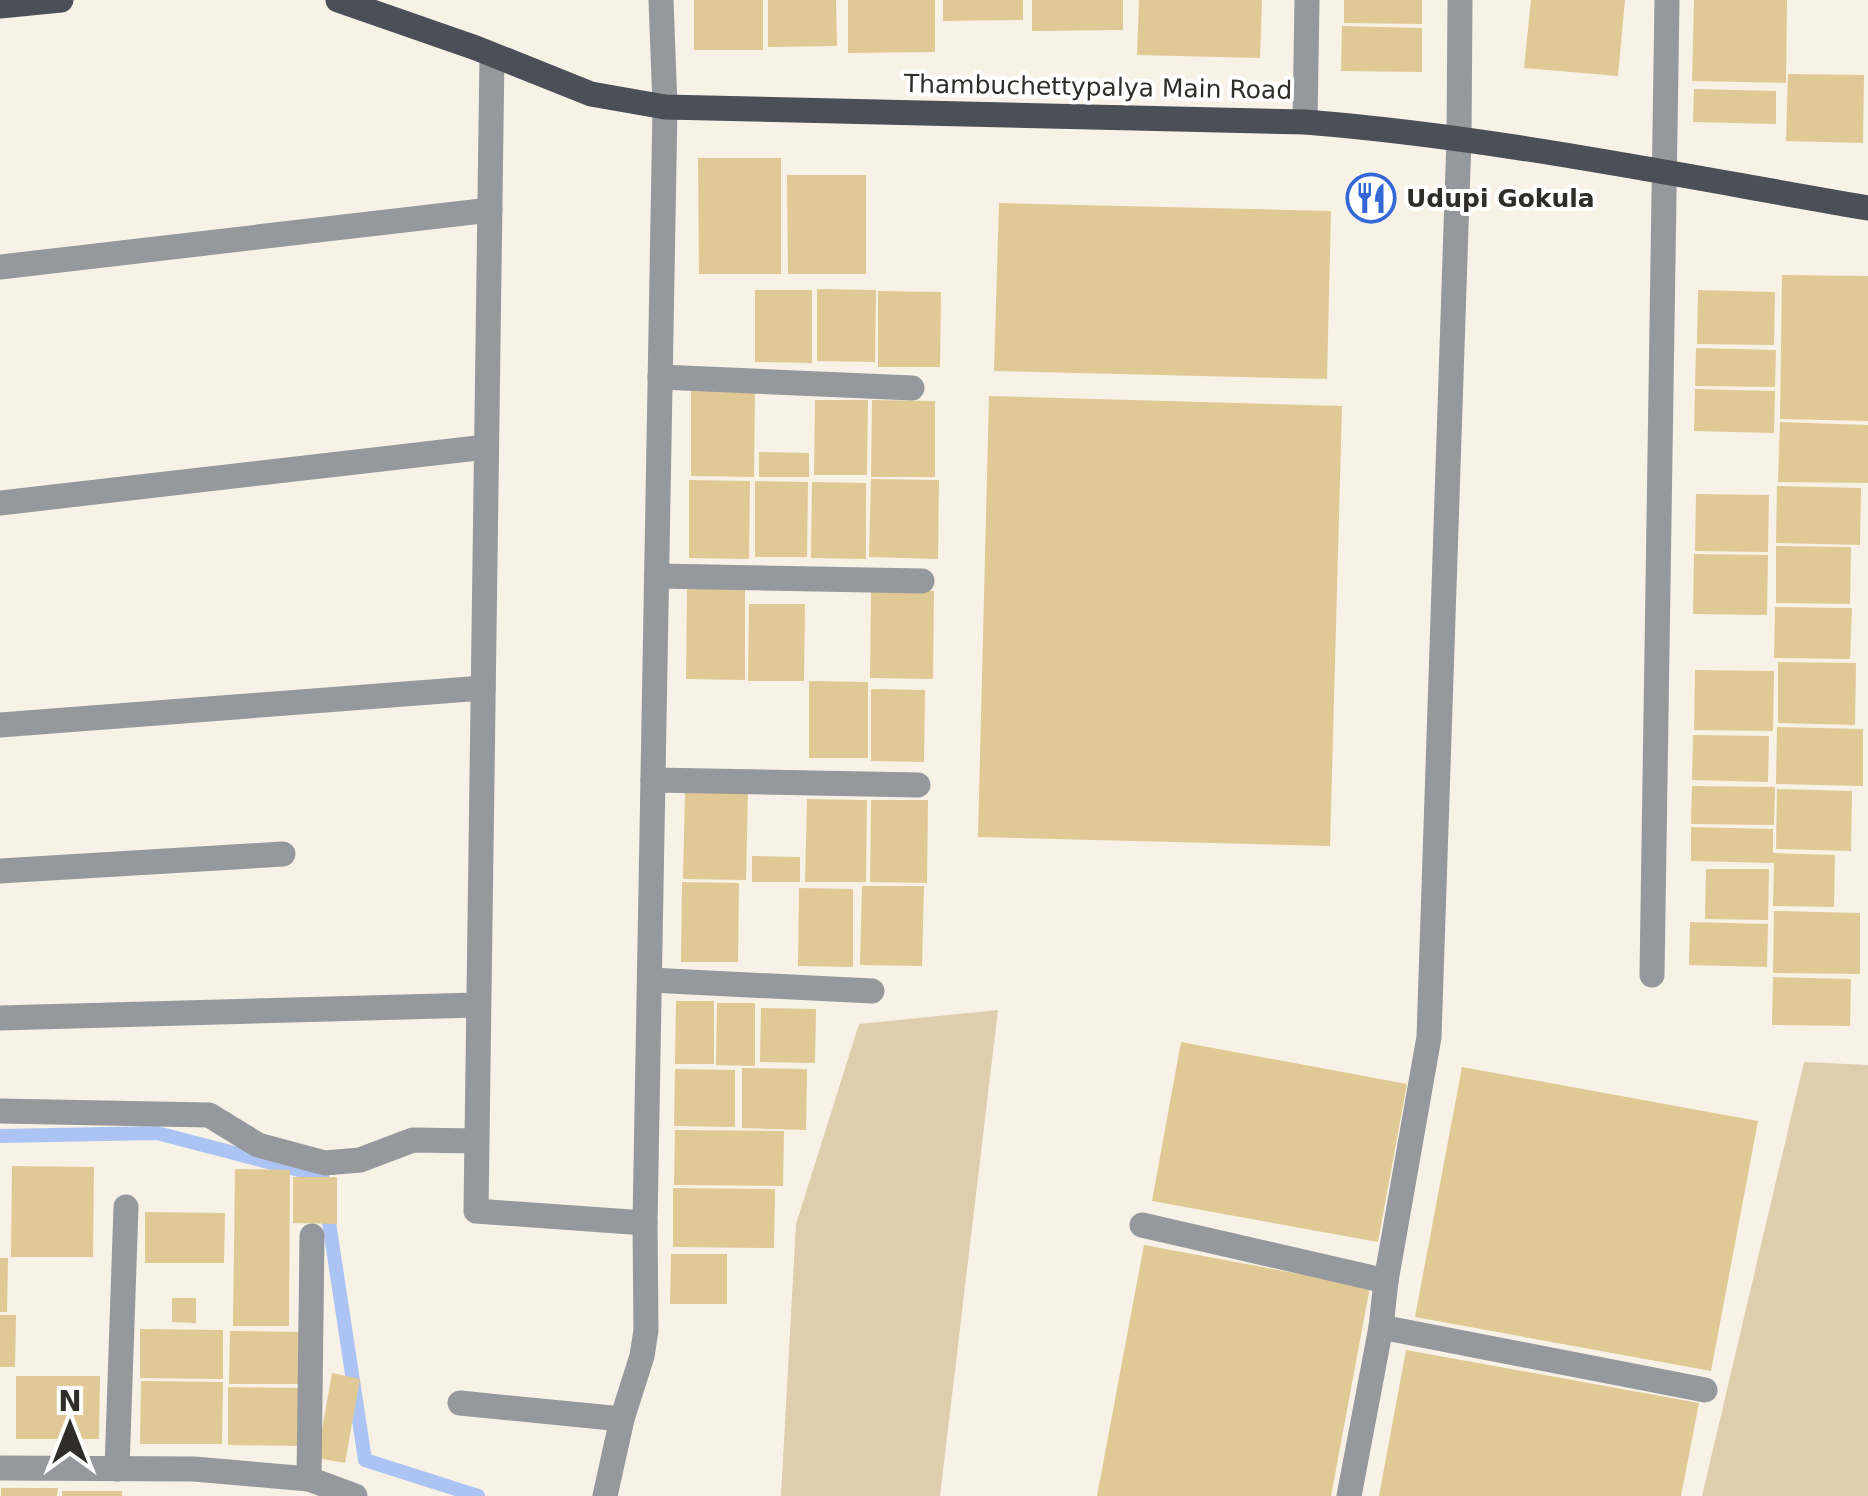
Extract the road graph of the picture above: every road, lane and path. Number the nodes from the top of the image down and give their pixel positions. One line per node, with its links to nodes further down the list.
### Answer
1 (61, 0): 7 (main road)
2 (338, 0): 8 (main road, Thambuchettypalya Main Road)
3 (660, 0): 9 (street)
4 (1307, 0): 10 (street)
5 (1460, 0): 11 (street)
6 (1667, 0): 12 (street)
7 (0, 6)
8 (492, 55): 9 (main road, Thambuchettypalya Main Road); 14 (street)
9 (665, 107): 10 (main road, Thambuchettypalya Main Road); 16 (street)
10 (1305, 122): 11 (main road, Thambuchettypalya Main Road)
11 (1459, 138): 12 (main road, Thambuchettypalya Main Road); 39 (street)
12 (1663, 173): 13 (main road, Thambuchettypalya Main Road); 28 (street)
13 (1868, 208)
14 (490, 210): 15 (street); 18 (street)
15 (0, 266)
16 (660, 377): 17 (street); 20 (street)
17 (912, 388)
18 (486, 448): 19 (street); 22 (street)
19 (0, 503)
20 (657, 576): 21 (street); 24 (street)
21 (922, 581)
22 (483, 688): 23 (street); 31 (street)
23 (0, 725)
24 (653, 780): 25 (street); 29 (street)
25 (918, 785)
26 (283, 854): 27 (street)
27 (0, 871)
28 (1652, 975)
29 (650, 980): 30 (street); 36 (street)
30 (872, 991)
31 (478, 1005): 32 (street); 34 (street)
32 (0, 1018)
33 (0, 1111): 34 (street)
34 (476, 1142): 36 (street)
35 (126, 1207): 45 (street)
36 (645, 1223): 43 (street)
37 (1142, 1225): 39 (street)
38 (312, 1236): 46 (street)
39 (1386, 1281): 40 (street)
40 (1381, 1327): 41 (street); 49 (street)
41 (1705, 1390)
42 (460, 1403): 43 (street)
43 (622, 1419): 48 (street)
44 (0, 1468): 45 (street)
45 (117, 1469): 46 (street)
46 (309, 1479): 47 (street)
47 (355, 1496)
48 (605, 1496)
49 (1349, 1496)

